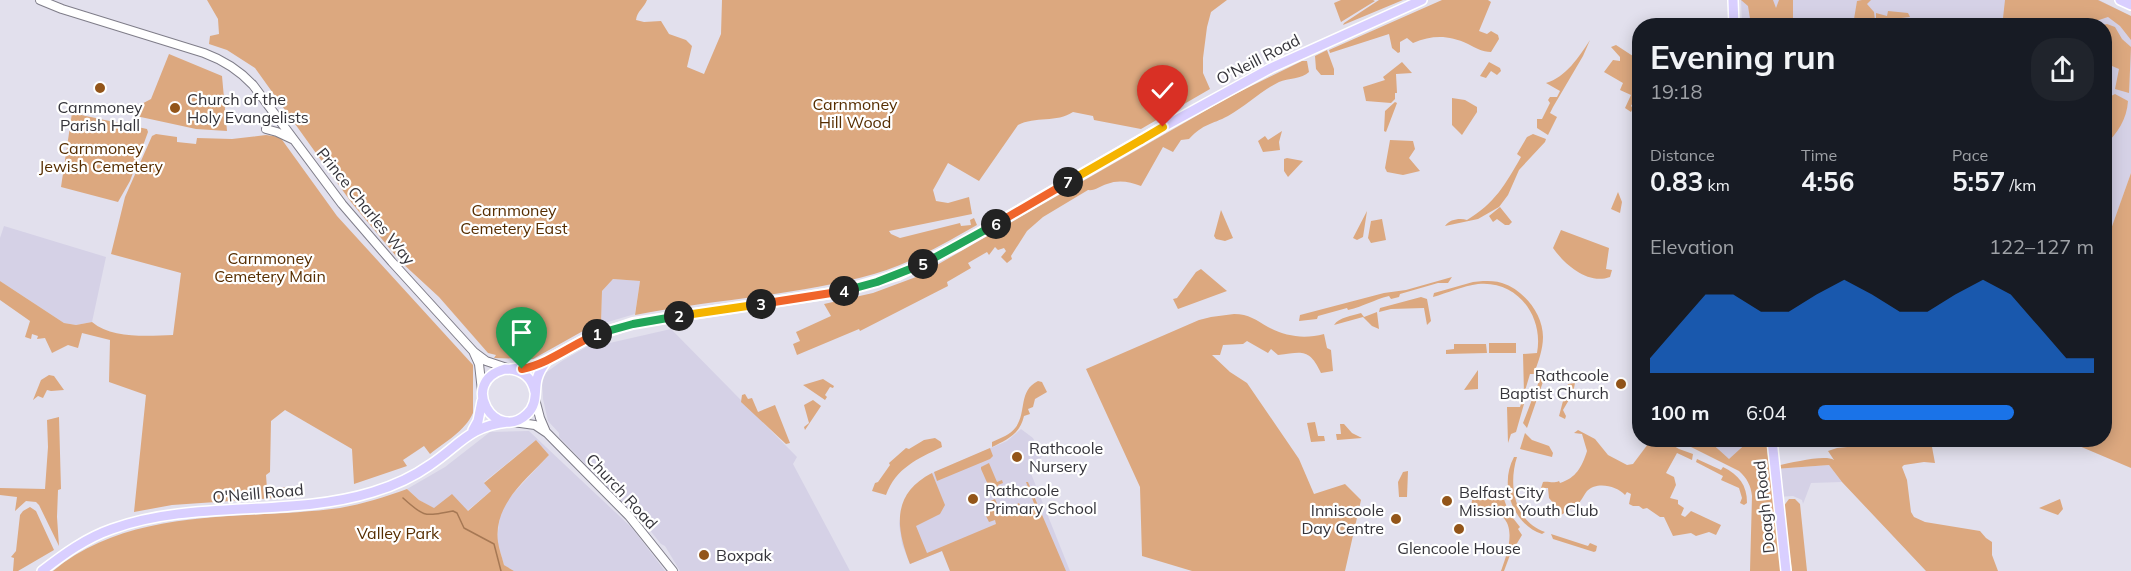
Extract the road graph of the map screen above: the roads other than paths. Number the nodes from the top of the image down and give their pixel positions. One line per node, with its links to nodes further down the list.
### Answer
1 (40, 0): 8 (street, Prince Charles Way)
2 (1422, 0): 10 (main road, O'Neill Road)
3 (1733, 0): 6 (main road)
4 (2120, 0): 5 (main road)
5 (2131, 5)
6 (1734, 18)
7 (266, 129): 8 (street)
8 (295, 141): 9 (street, Prince Charles Way)
9 (474, 352): 11 (street, Prince Charles Way); 12 (street, Prince Charles Way)
10 (546, 362): 11 (main road, O'Neill Road); 13 (main road)
11 (511, 369): 12 (main road); 13 (main road)
12 (483, 395): 14 (main road); 15 (main road)
13 (535, 396): 14 (main road); 16 (street, Church Road)
14 (510, 422): 15 (main road, O'Neill Road); 16 (street, Church Road)
15 (472, 432): 18 (main road, O'Neill Road)
16 (547, 433): 19 (street, Church Road)
17 (1773, 447): 20 (main road, Doagh Road)
18 (42, 571)
19 (673, 571)
20 (1786, 571)

